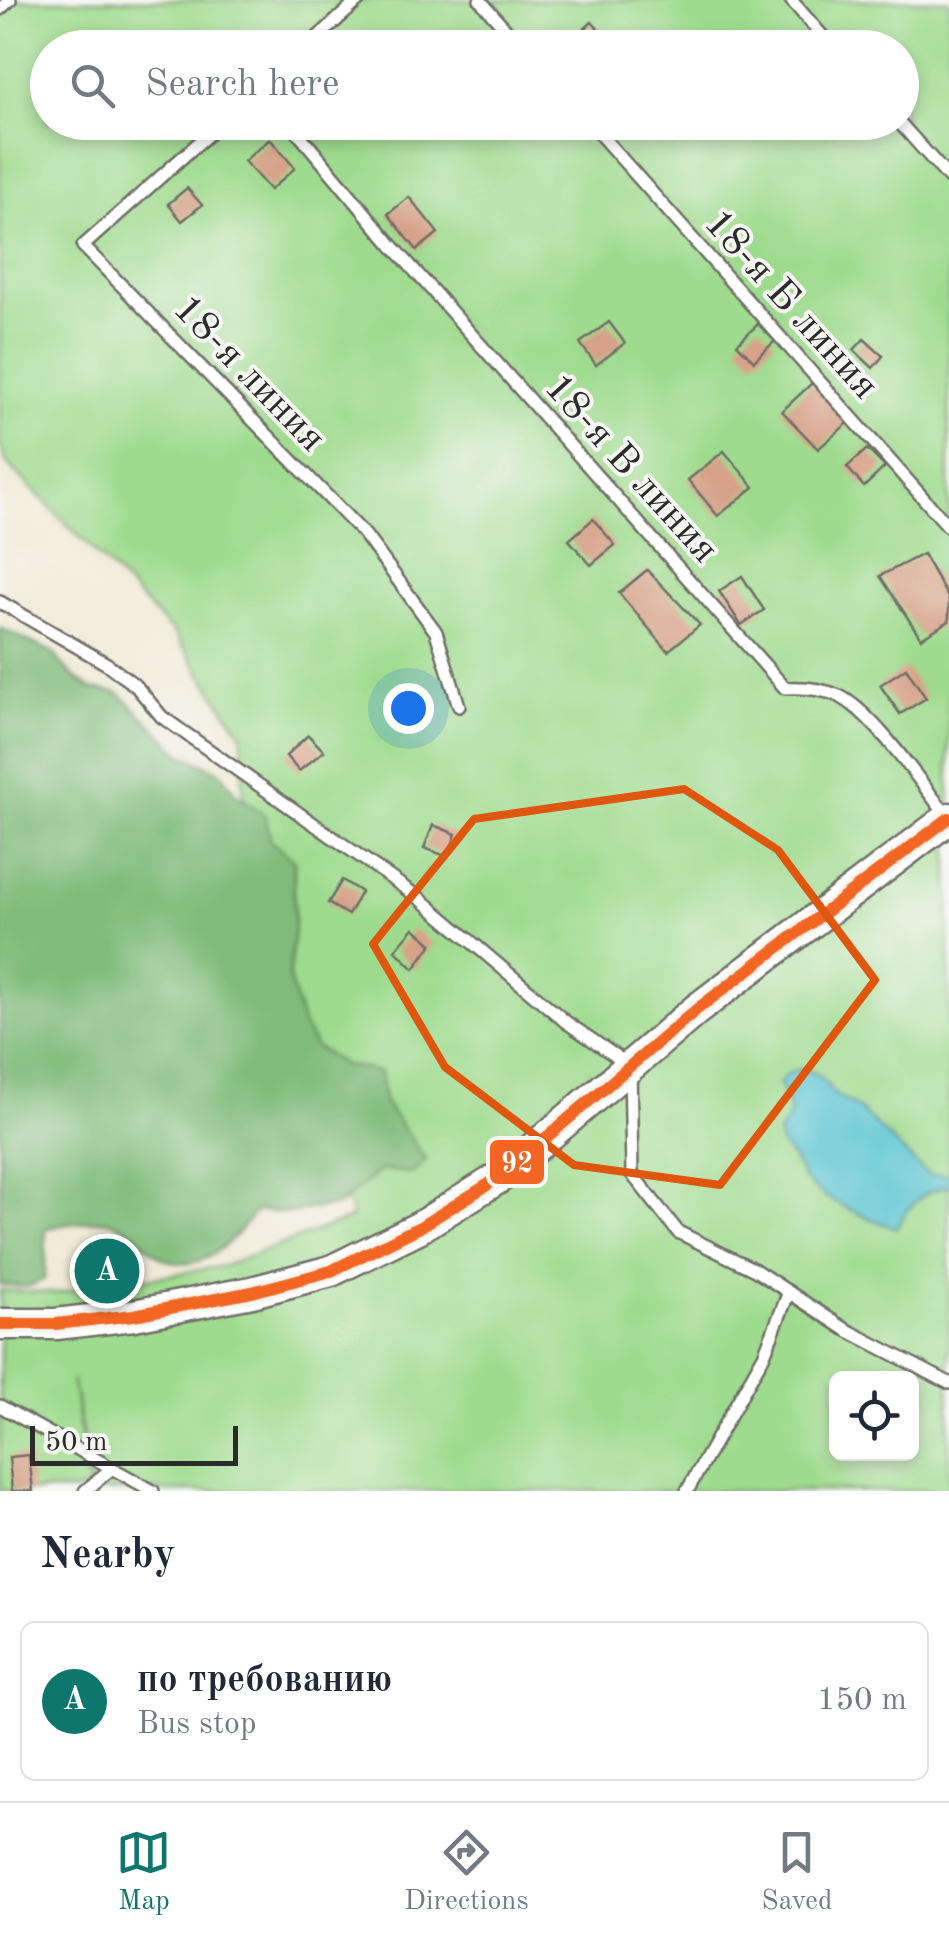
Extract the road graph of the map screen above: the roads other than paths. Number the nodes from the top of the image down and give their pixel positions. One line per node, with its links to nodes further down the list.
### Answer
1 (10, 0): 5 (lane)
2 (359, 0): 6 (lane)
3 (480, 0): 7 (lane)
4 (790, 0): 8 (lane)
5 (0, 9)
6 (326, 30)
7 (506, 30)
8 (817, 30)
9 (202, 140): 16 (lane, 18-я линия)
10 (304, 140): 17 (lane, 18-я В линия)
11 (605, 140): 14 (lane, 18-я Б линия)
12 (915, 140): 13 (lane)
13 (949, 178)
14 (949, 526)
15 (0, 602): 18 (lane)
16 (459, 706)
17 (949, 818): 18 (street)
18 (630, 1066): 19 (lane); 20 (street)
19 (789, 1292): 21 (lane); 26 (lane)
20 (0, 1324)
21 (949, 1383)
22 (0, 1406): 23 (lane)
23 (112, 1468): 24 (lane); 25 (lane)
24 (85, 1491)
25 (153, 1491)
26 (688, 1491)

